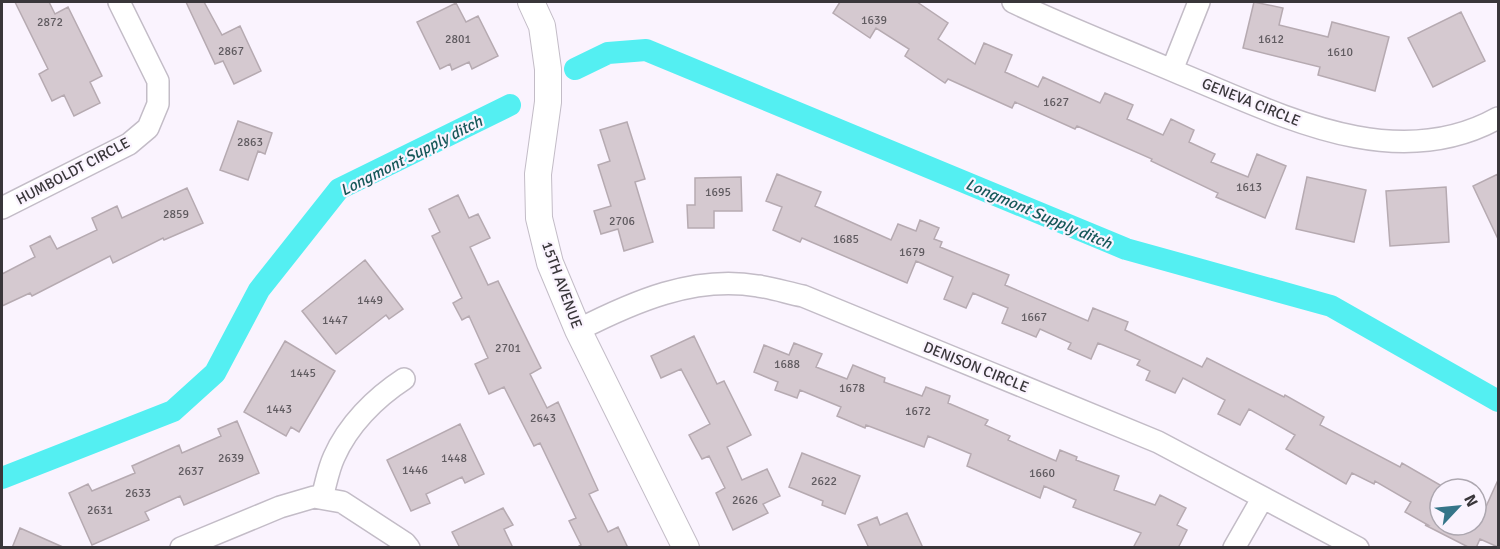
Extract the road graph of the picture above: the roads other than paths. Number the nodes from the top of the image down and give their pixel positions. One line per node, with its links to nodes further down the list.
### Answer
1 (119, 2): 7 (street, HUMBOLDT CIRCLE)
2 (531, 2): 8 (street, 15TH AVENUE)
3 (1013, 2): 5 (street, GENEVA CIRCLE)
4 (1199, 2): 5 (street)
5 (1172, 70): 6 (street, GENEVA CIRCLE)
6 (1498, 117)
7 (2, 208)
8 (578, 330): 11 (street, DENISON CIRCLE); 14 (street, 15TH AVENUE)
9 (404, 379): 10 (street)
10 (322, 497): 12 (street); 13 (street)
11 (1263, 499): 15 (street); 16 (street, DENISON CIRCLE)
12 (181, 548)
13 (409, 548)
14 (686, 548)
15 (1234, 548)
16 (1358, 548)

